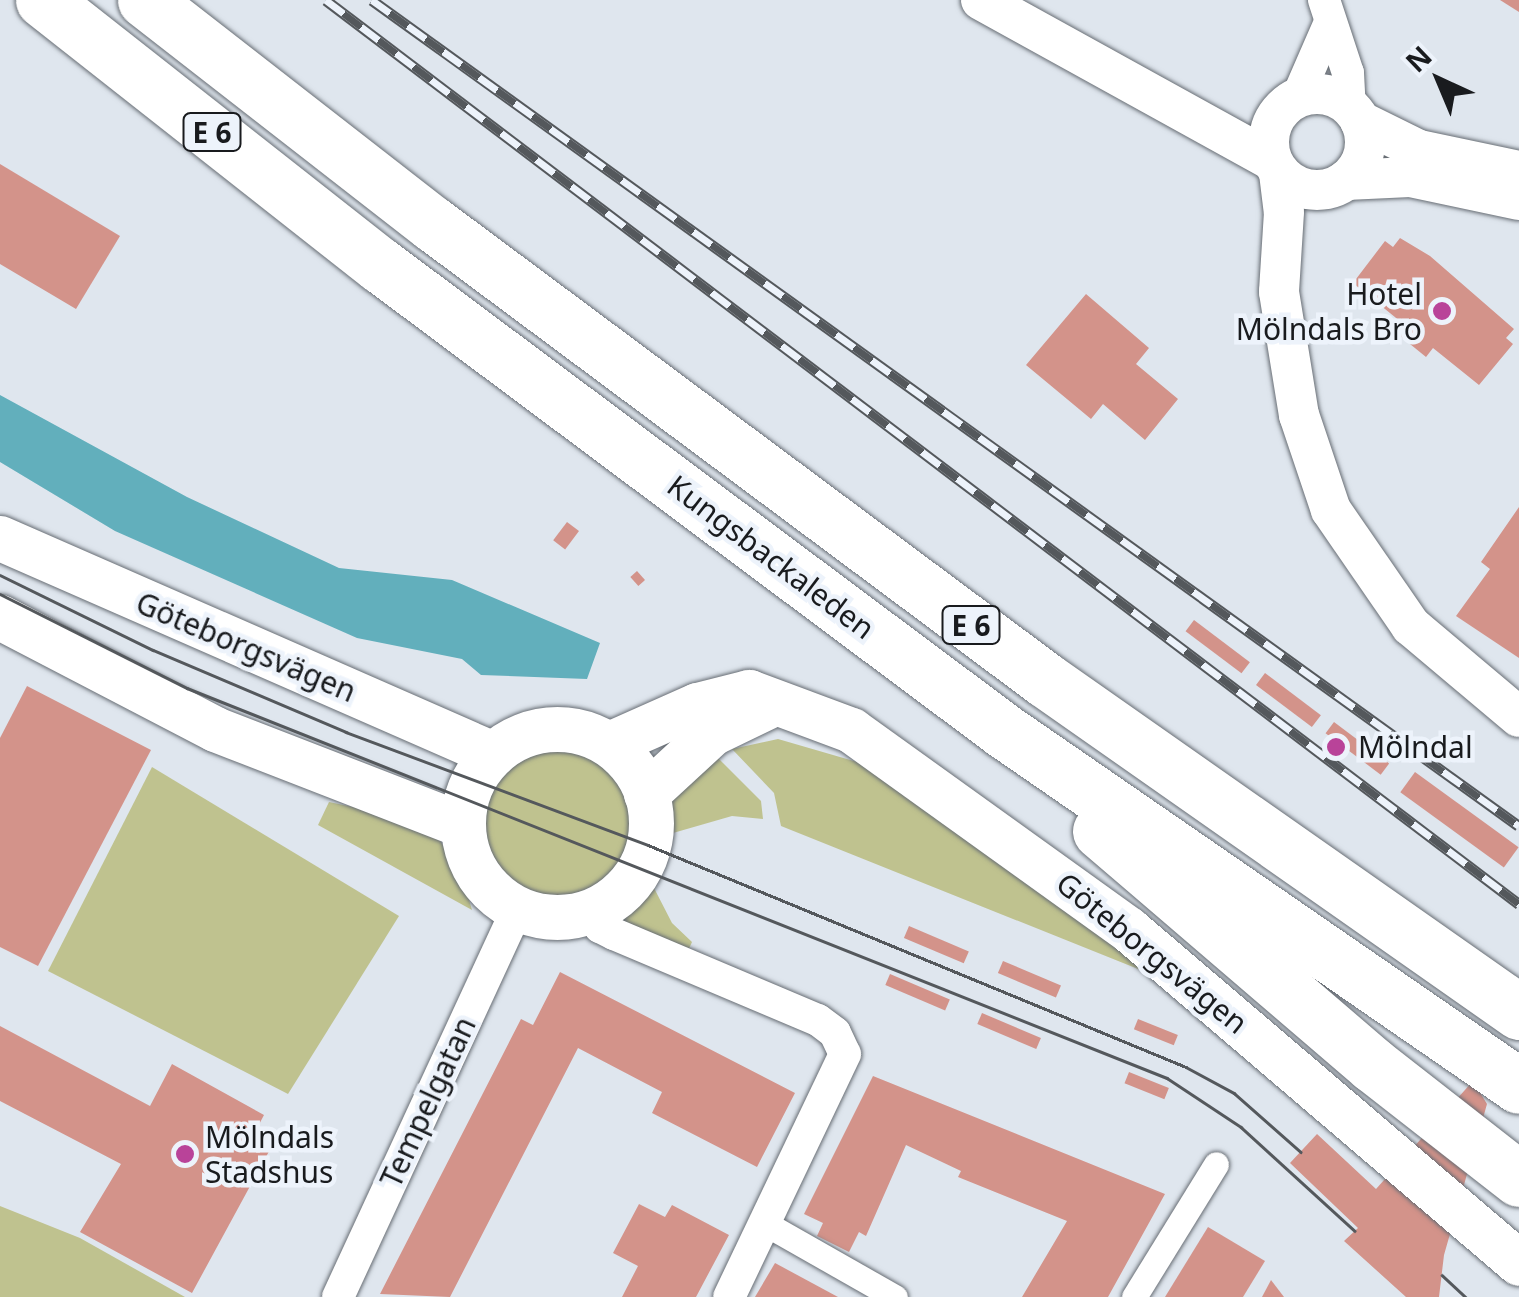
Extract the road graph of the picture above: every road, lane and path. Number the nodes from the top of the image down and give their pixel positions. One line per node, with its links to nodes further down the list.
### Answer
1 (43, 0): 17 (highway, Kungsbackaleden / E 6)
2 (145, 0): 24 (highway, E 6)
3 (981, 0): 5 (street)
4 (1327, 11): 6 (street); 7 (street)
5 (1144, 89): 6 (street); 8 (street)
6 (1289, 103): 7 (street); 8 (street)
7 (1355, 114): 9 (street); 10 (street)
8 (1275, 166): 10 (street); 12 (street)
9 (1519, 171)
10 (1338, 184): 11 (street); 12 (street)
11 (1519, 200)
12 (1287, 314): 16 (street)
13 (0, 538): 19 (main road, Göteborgsvägen)
14 (0, 617): 21 (main road)
15 (774, 703): 18 (main road, Göteborgsvägen); 20 (main road); 29 (main road, Göteborgsvägen)
16 (1519, 717)
17 (1004, 731): 25 (highway, Kungsbackaleden / E 6); 27 (highway)
18 (609, 744): 19 (main road); 20 (main road)
19 (492, 754): 21 (main road)
20 (646, 794): 23 (main road)
21 (463, 825): 22 (main road)
22 (518, 907): 23 (main road); 30 (street, Tempelgatan)
23 (592, 909): 28 (street)
24 (1519, 1012)
25 (1519, 1086)
26 (1216, 1164): 33 (street)
27 (1519, 1179)
28 (768, 1225): 31 (street); 32 (street)
29 (1514, 1255)
30 (338, 1297)
31 (729, 1297)
32 (895, 1297)
33 (1134, 1297)

